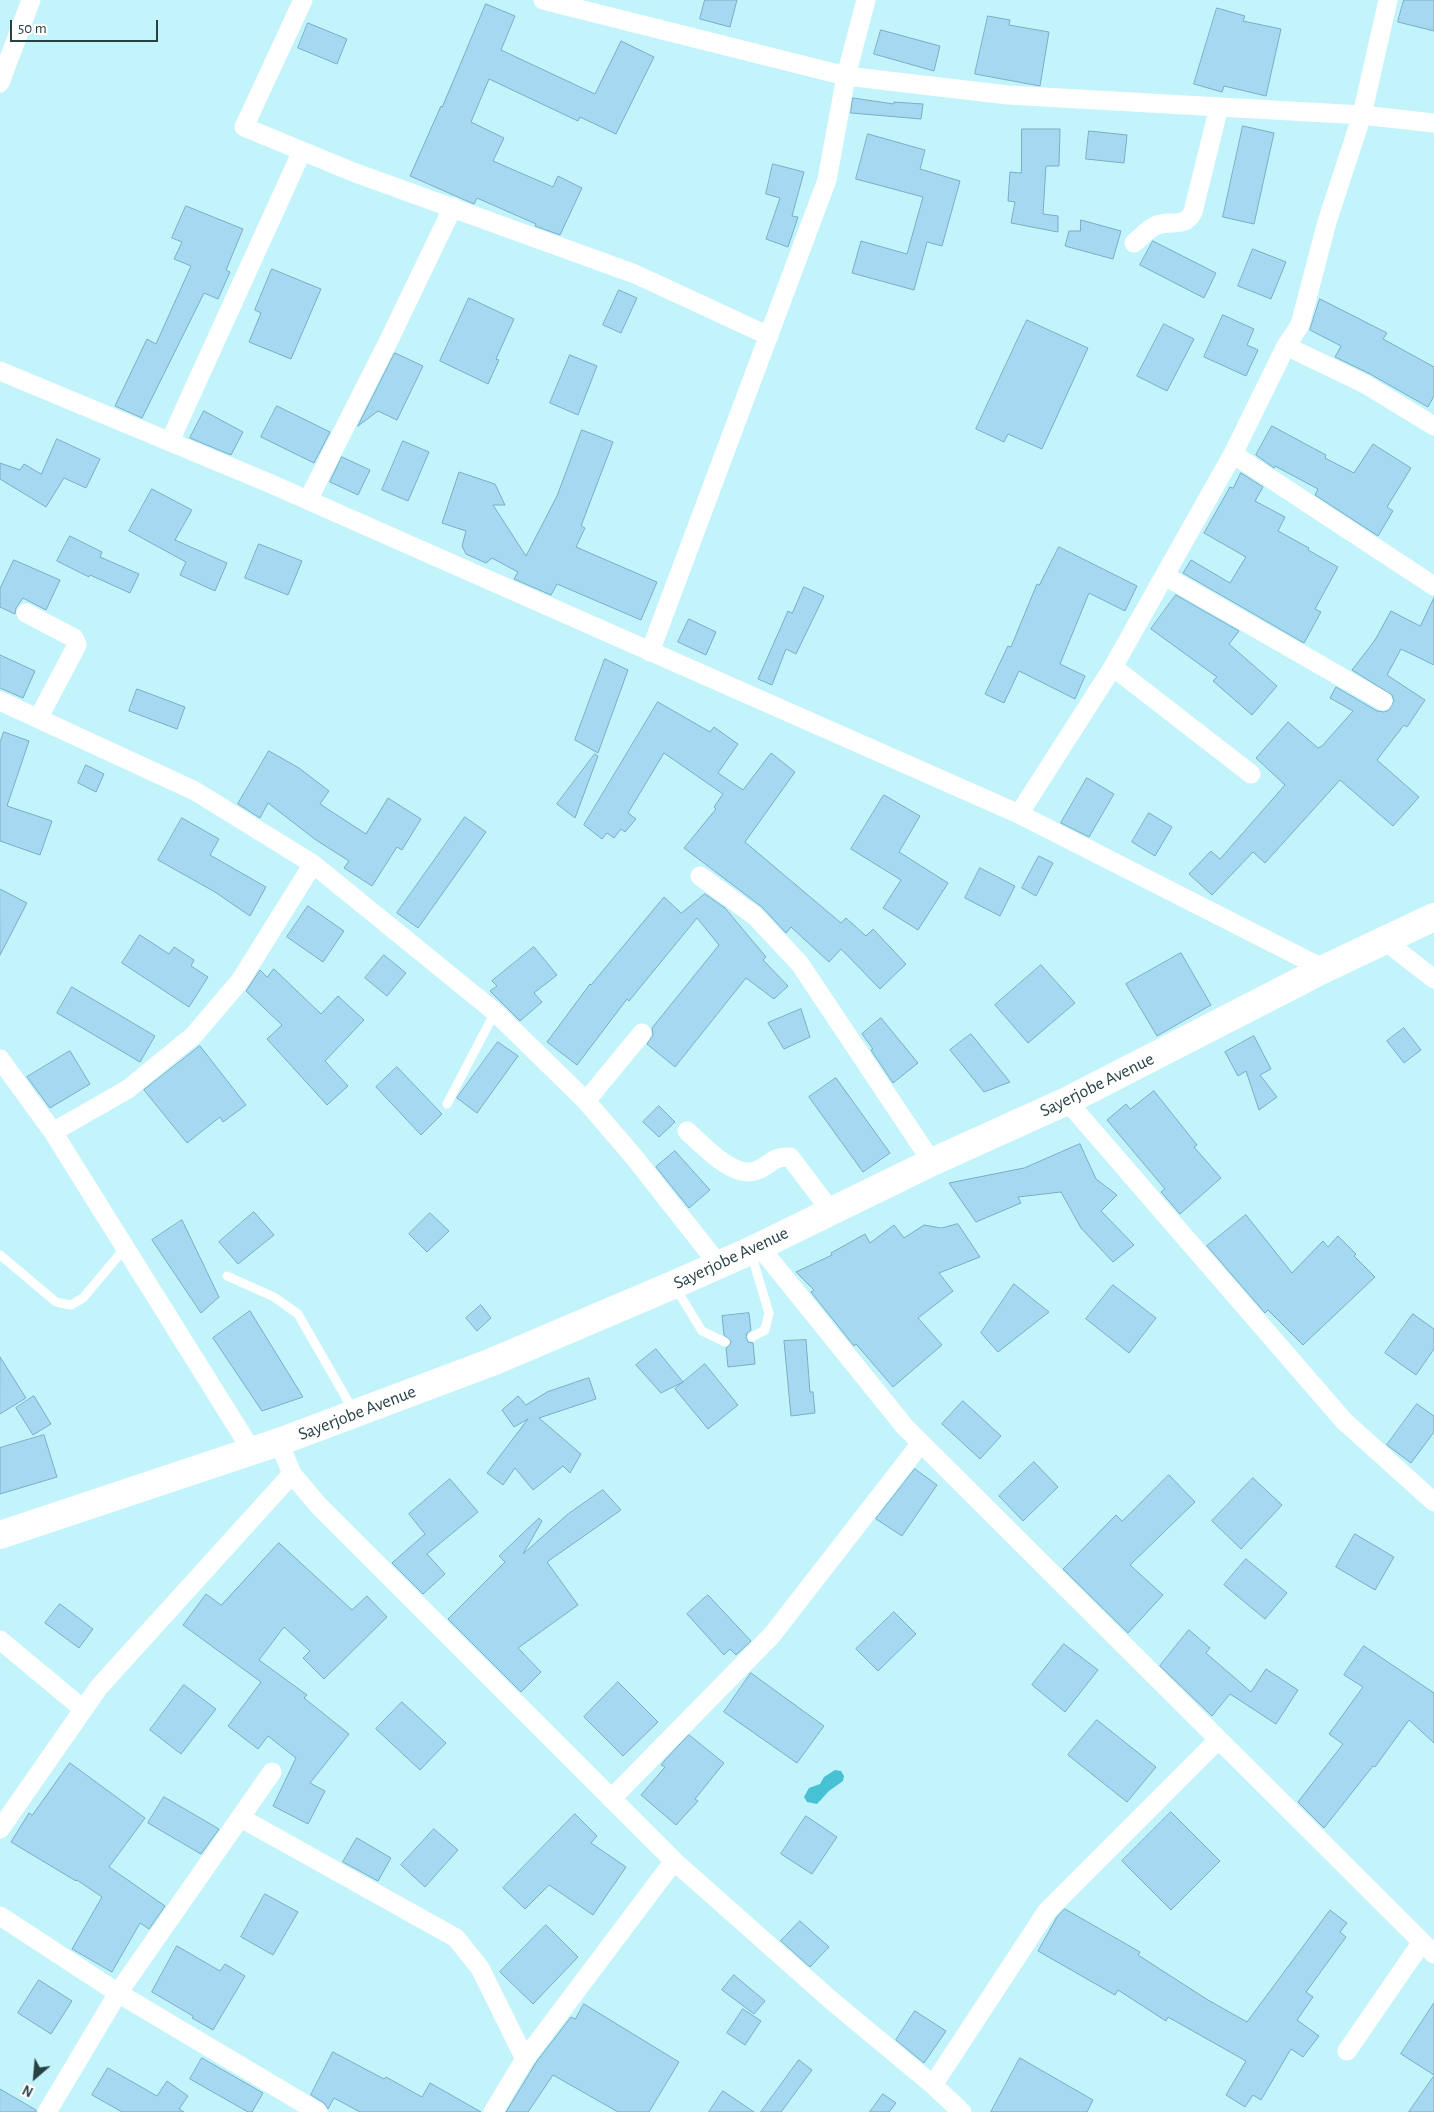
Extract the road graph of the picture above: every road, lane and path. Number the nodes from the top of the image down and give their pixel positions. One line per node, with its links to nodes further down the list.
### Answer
1 (31, 0): 7 (street)
2 (303, 0): 11 (street)
3 (543, 0): 6 (street)
4 (866, 0): 6 (street)
5 (1388, 0): 9 (street)
6 (846, 76): 8 (street); 14 (street)
7 (0, 83)
8 (1219, 107): 9 (street); 13 (street)
9 (1362, 115): 10 (street); 15 (street)
10 (1434, 123)
11 (302, 151): 12 (street); 18 (street)
12 (453, 207): 14 (street); 20 (street)
13 (1134, 243)
14 (769, 336): 24 (street)
15 (1286, 346): 17 (street); 19 (street)
16 (0, 371): 18 (street)
17 (1434, 426)
18 (170, 442): 20 (street)
19 (1233, 454): 21 (street); 22 (street)
20 (308, 500): 24 (street)
21 (1165, 576): 25 (street); 27 (street)
22 (1434, 586)
23 (26, 613): 28 (street)
24 (650, 652): 30 (street)
25 (1113, 667): 29 (street); 30 (street)
26 (0, 701): 28 (street)
27 (1383, 701)
28 (39, 718): 31 (street)
29 (1251, 774)
30 (1019, 814): 35 (street)
31 (313, 864): 37 (street); 45 (street)
32 (700, 876): 46 (street)
33 (1434, 916): 34 (main road, Sayerjobe Avenue)
34 (1385, 940): 35 (main road, Sayerjobe Avenue); 36 (street)
35 (1324, 969): 42 (main road, Sayerjobe Avenue)
36 (1434, 979)
37 (495, 1012): 41 (street); 43 (lane)
38 (642, 1033): 41 (street)
39 (0, 1059): 40 (street)
40 (6, 1079): 45 (street)
41 (586, 1100): 51 (street)
42 (1067, 1101): 46 (main road, Sayerjobe Avenue); 61 (street)
43 (447, 1104)
44 (687, 1131): 47 (street)
45 (53, 1132): 48 (street)
46 (932, 1162): 47 (main road, Sayerjobe Avenue)
47 (831, 1211): 49 (main road, Sayerjobe Avenue)
48 (125, 1248): 50 (lane); 59 (street)
49 (755, 1248): 51 (main road, Sayerjobe Avenue); 54 (lane); 58 (street)
50 (0, 1255)
51 (718, 1265): 53 (main road, Sayerjobe Avenue)
52 (227, 1276): 56 (lane)
53 (673, 1285): 55 (lane); 56 (main road, Sayerjobe Avenue)
54 (752, 1337)
55 (725, 1342)
56 (355, 1413): 57 (main road, Sayerjobe Avenue)
57 (279, 1442): 59 (main road, Sayerjobe Avenue); 60 (street)
58 (921, 1443): 65 (street); 67 (street)
59 (252, 1451): 62 (main road, Sayerjobe Avenue)
60 (292, 1474): 64 (street); 67 (street)
61 (1434, 1502)
62 (0, 1535)
63 (0, 1640): 64 (street)
64 (83, 1709): 69 (street)
65 (1218, 1740): 72 (street); 76 (street)
66 (272, 1772): 68 (street)
67 (611, 1799): 70 (street)
68 (241, 1818): 73 (street); 75 (street)
69 (0, 1829)
70 (674, 1861): 75 (street); 76 (street)
71 (0, 1916): 73 (street)
72 (1428, 1948): 74 (street)
73 (118, 1993): 77 (street); 78 (street)
74 (1347, 2050)
75 (525, 2059): 79 (street)
76 (933, 2085): 80 (street)
77 (47, 2112)
78 (318, 2112)
79 (493, 2112)
80 (962, 2112)

